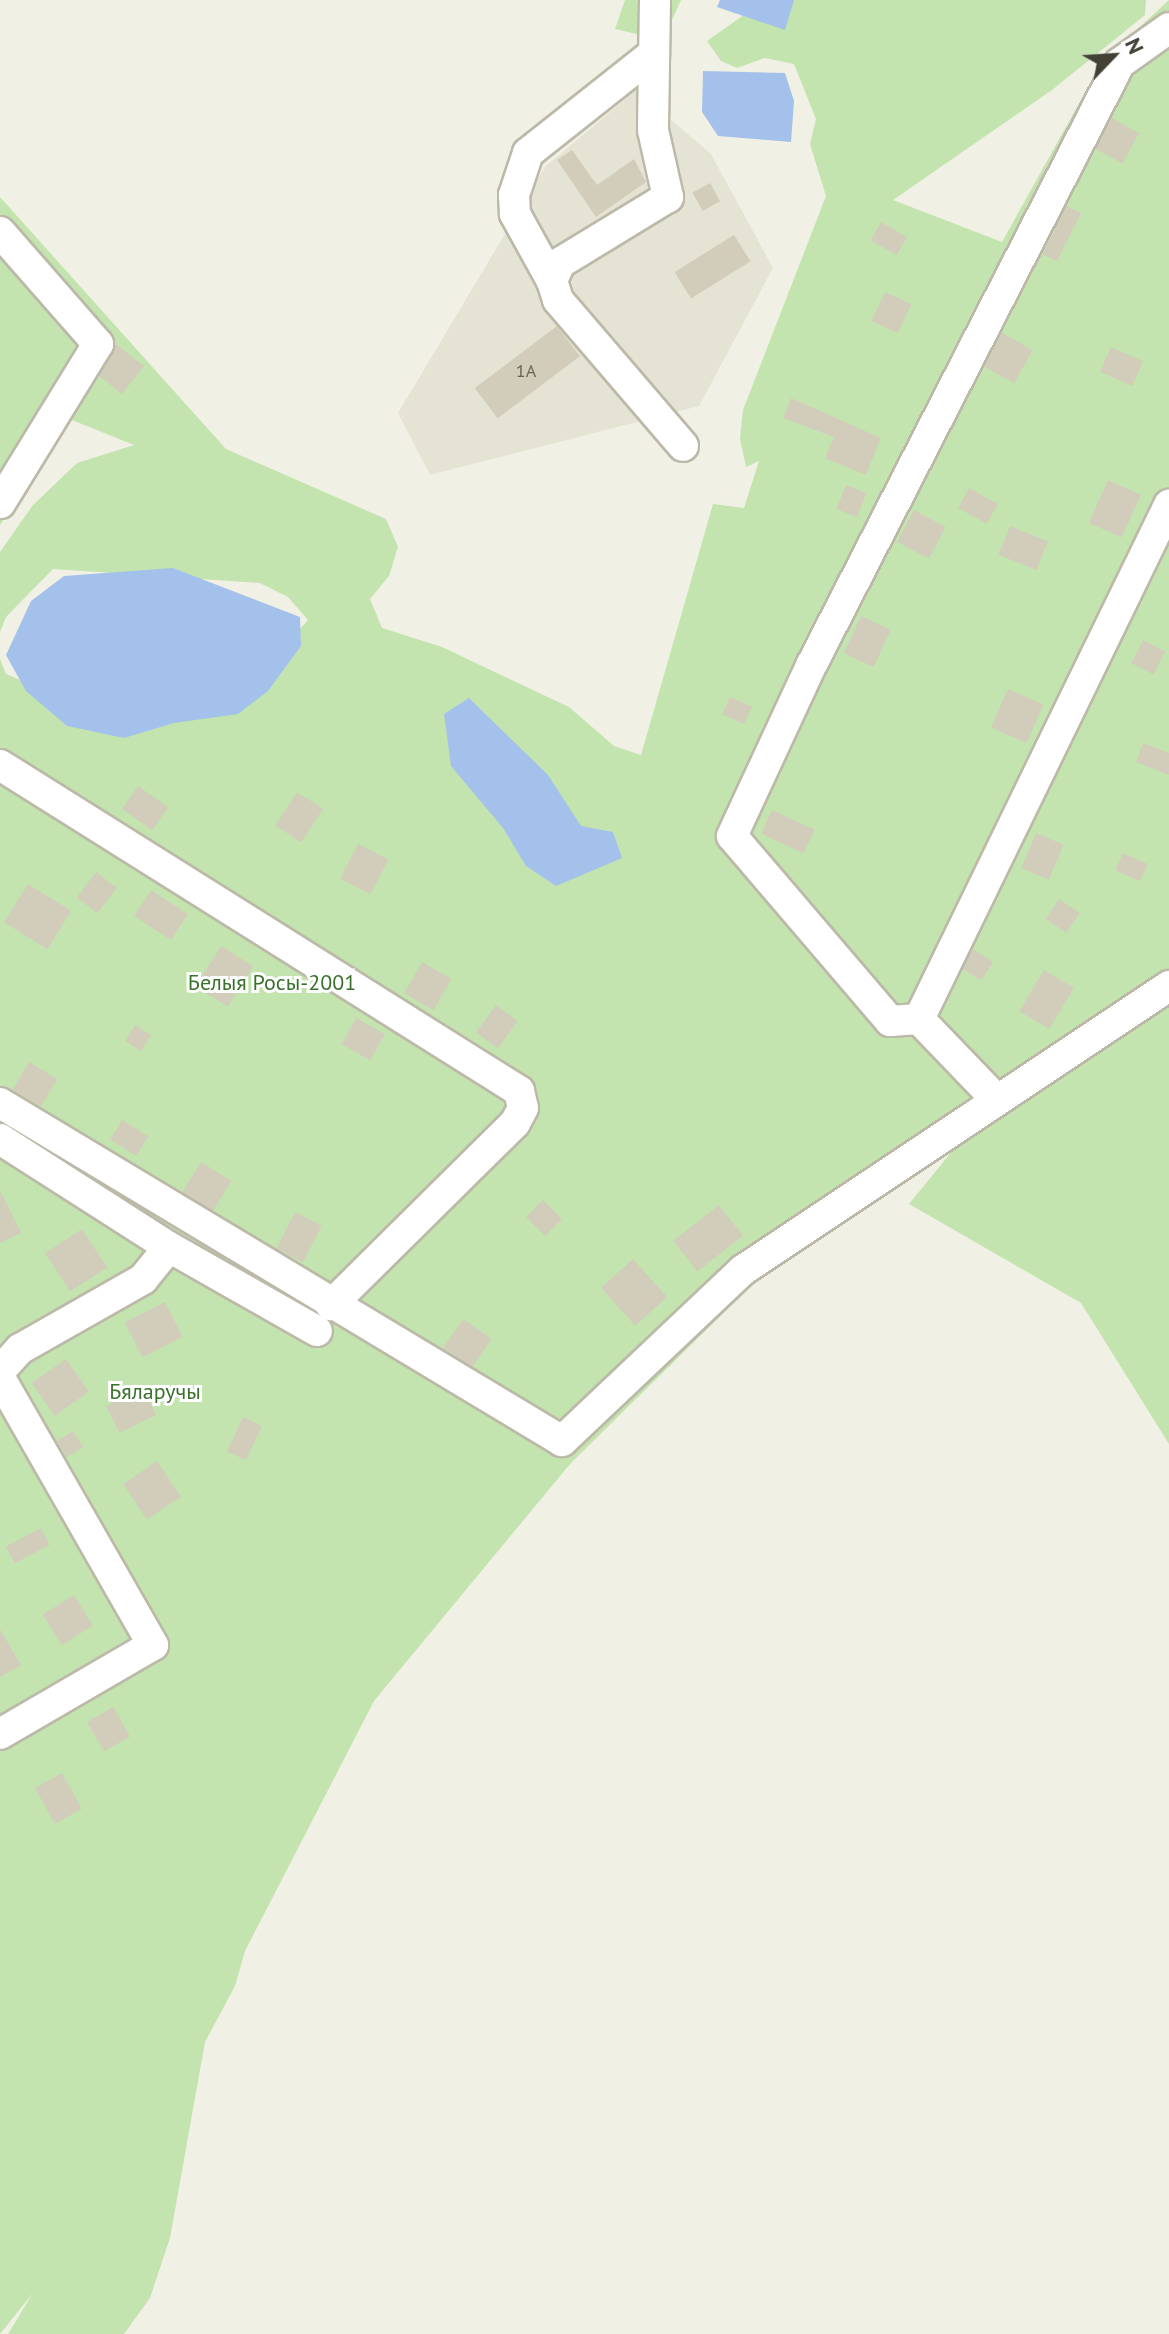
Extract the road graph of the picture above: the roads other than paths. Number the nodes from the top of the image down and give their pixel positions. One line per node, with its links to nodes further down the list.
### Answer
1 (655, 0): 3 (street)
2 (1169, 28): 11 (street)
3 (654, 53): 5 (street); 5 (street)
4 (0, 232): 7 (street)
5 (552, 281): 6 (street)
6 (683, 446)
7 (0, 503)
8 (1169, 505): 11 (street)
9 (0, 765): 16 (street)
10 (1169, 986): 12 (street)
11 (919, 1019): 12 (street)
12 (995, 1098): 16 (street)
13 (0, 1103): 16 (street)
14 (0, 1139): 15 (street)
15 (169, 1247): 16 (street); 17 (street)
16 (324, 1318)
17 (0, 1371)
18 (0, 1378): 19 (street)
19 (0, 1734)

